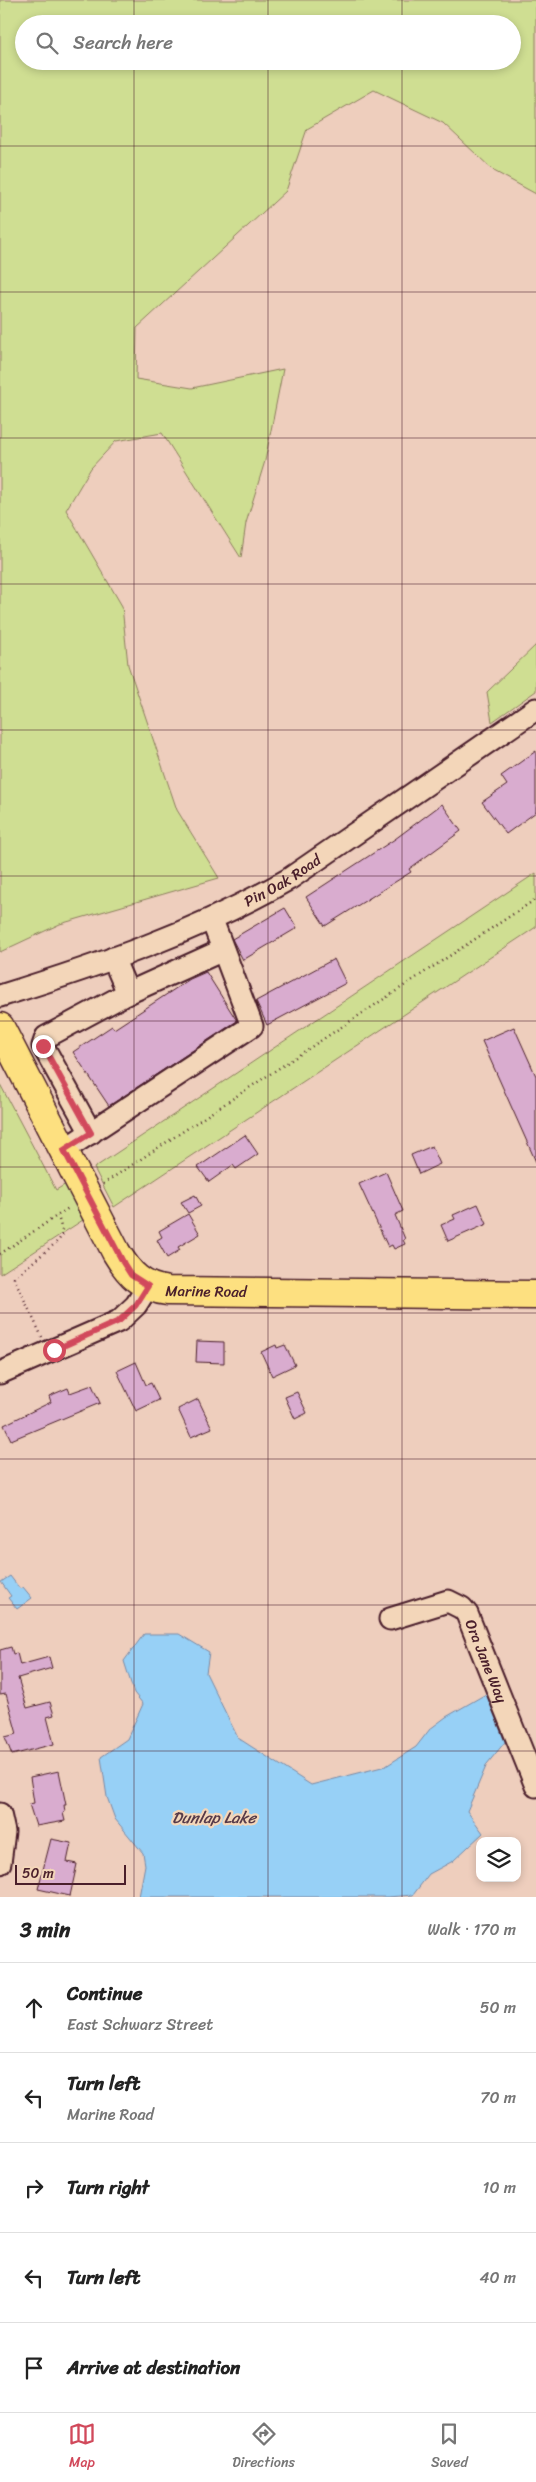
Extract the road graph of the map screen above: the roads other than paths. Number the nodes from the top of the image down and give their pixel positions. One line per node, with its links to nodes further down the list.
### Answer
1 (536, 709): 2 (street, Pin Oak Road)
2 (212, 920): 3 (street); 4 (street, Pin Oak Road)
3 (224, 950): 5 (street); 8 (street)
4 (114, 958): 5 (street); 6 (street, Pin Oak Road)
5 (128, 993): 8 (street)
6 (0, 996)
7 (0, 1027): 9 (main road, Marine Road)
8 (91, 1133): 9 (street)
9 (64, 1150): 10 (main road, Marine Road)
10 (148, 1286): 11 (main road, Marine Road); 12 (street)
11 (536, 1295)
12 (0, 1373)
13 (390, 1619): 14 (street, Ora Jane Way)
14 (536, 1786)
15 (0, 1814): 16 (street)
16 (0, 1863)

